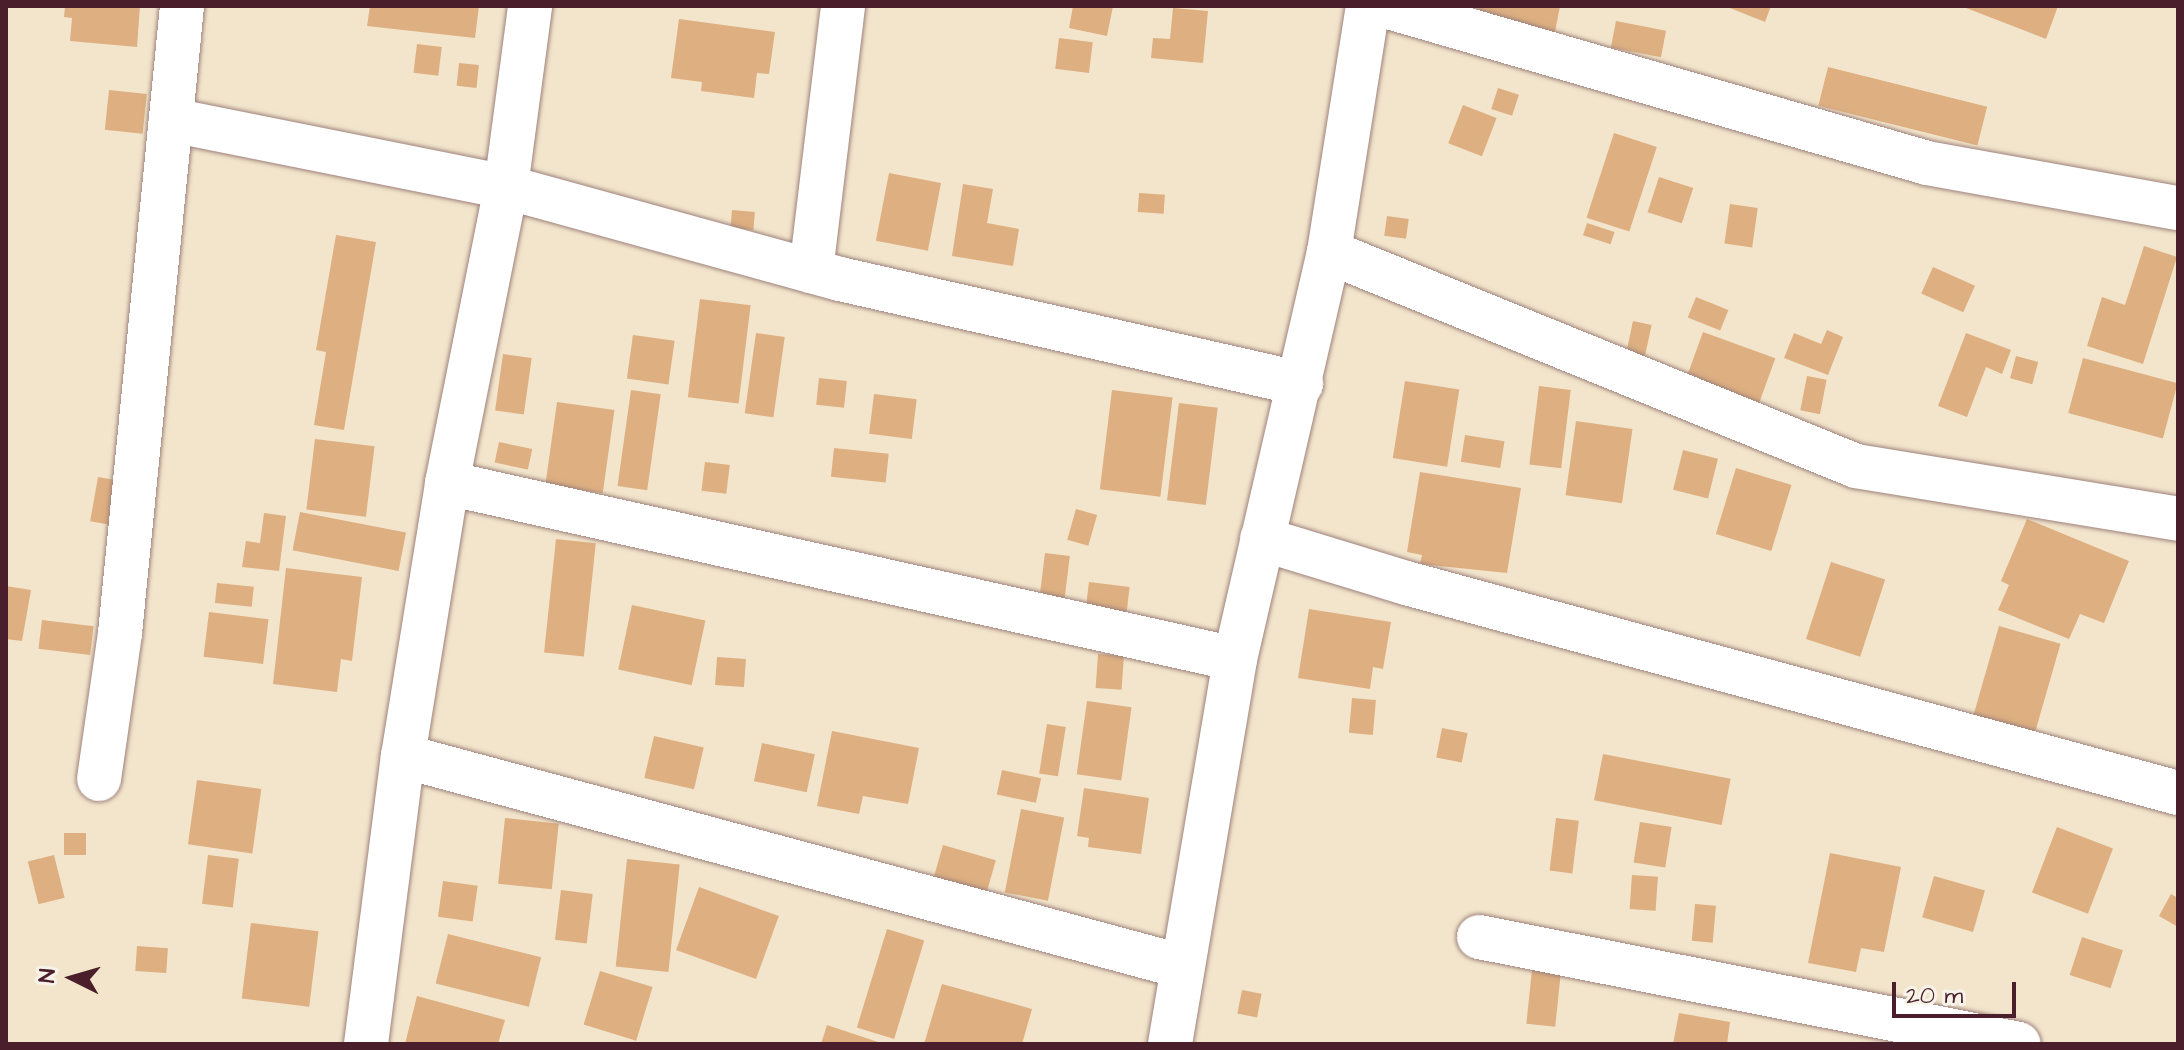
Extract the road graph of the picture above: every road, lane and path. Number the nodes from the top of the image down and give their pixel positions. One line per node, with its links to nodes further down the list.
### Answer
1 (182, 6): 6 (street)
2 (530, 6): 7 (street)
3 (843, 6): 10 (street)
4 (1368, 6): 9 (street)
5 (1414, 11): 8 (street)
6 (171, 120): 7 (street); 17 (street)
7 (506, 187): 10 (street); 12 (street)
8 (2178, 208)
9 (1329, 252): 11 (street); 13 (street)
10 (811, 271): 11 (street)
11 (1301, 384): 14 (street)
12 (447, 483): 15 (street); 16 (street)
13 (2178, 519)
14 (1262, 539): 15 (street); 18 (street)
15 (1235, 659): 20 (street)
16 (403, 756): 20 (street); 22 (street)
17 (99, 779)
18 (2178, 793)
19 (1479, 937): 21 (street)
20 (1180, 966): 23 (street)
21 (1858, 1028): 24 (street)
22 (366, 1044)
23 (1170, 1044)
24 (2019, 1044)

